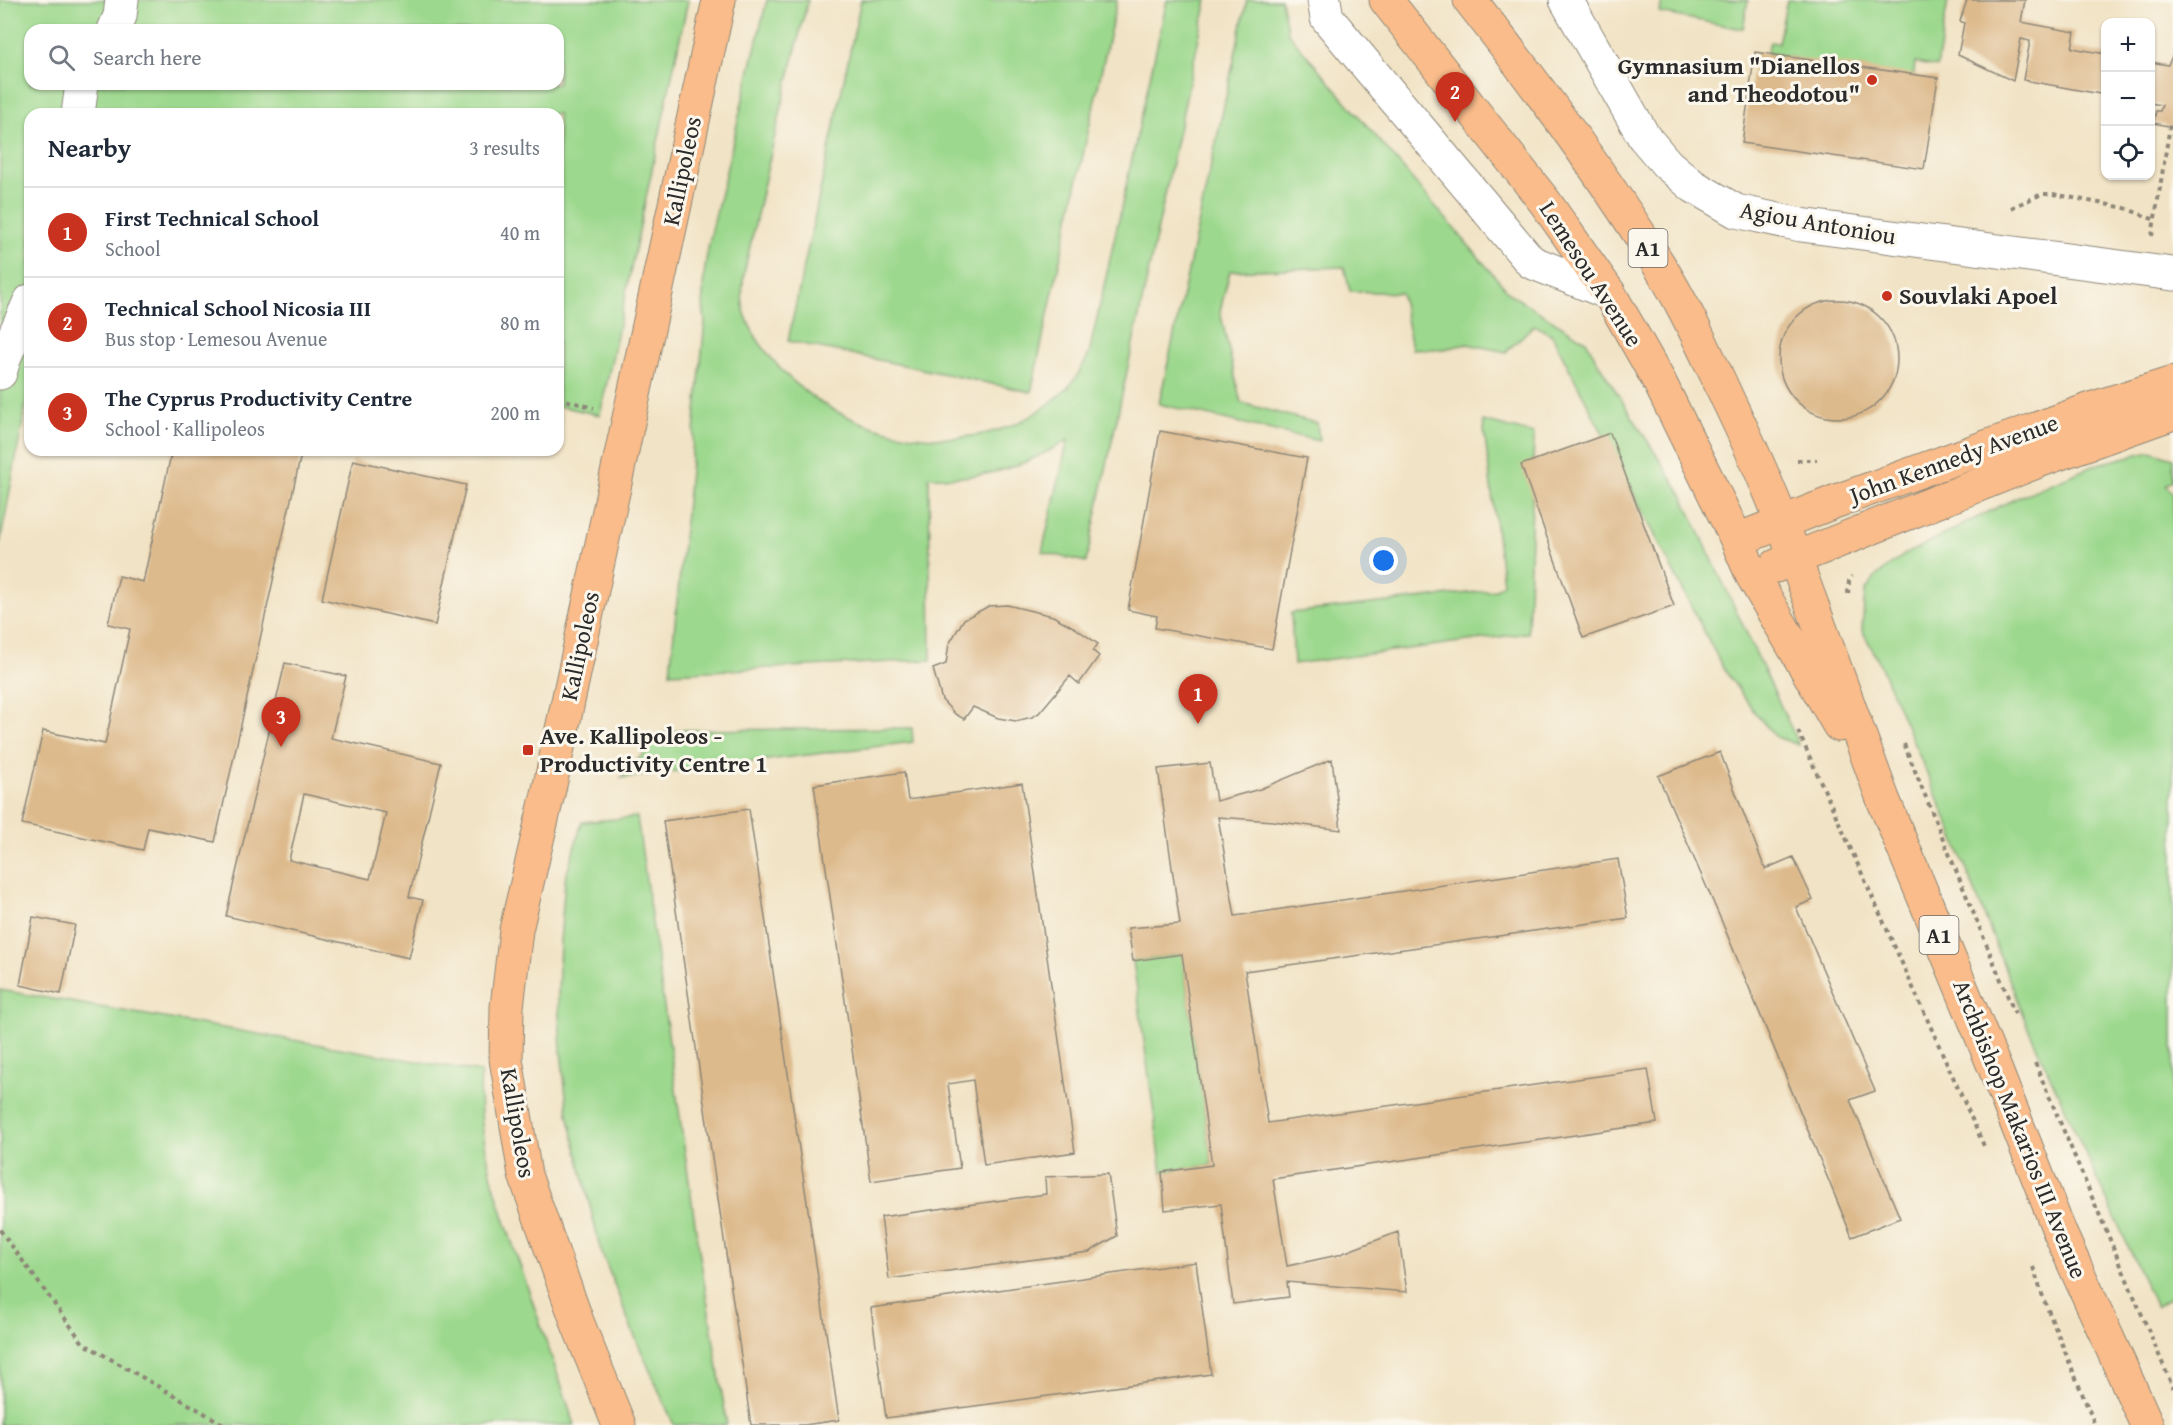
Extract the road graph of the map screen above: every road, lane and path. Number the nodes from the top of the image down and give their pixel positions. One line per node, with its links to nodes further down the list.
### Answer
1 (122, 0): 7 (street)
2 (719, 0): 34 (main road, Kallipoleos)
3 (1324, 0): 14 (street)
4 (1386, 0): 14 (main road, Lemesou Avenue / A1)
5 (1470, 0): 19 (main road, A1)
6 (1566, 0): 13 (street, Agiou Antoniou)
7 (117, 24)
8 (81, 90): 9 (street)
9 (79, 108)
10 (2170, 126): 12 (path)
11 (2010, 208): 12 (path)
12 (2155, 220): 13 (path)
13 (2157, 271)
14 (1609, 293): 20 (main road, Lemesou Avenue / A1)
15 (24, 314): 16 (street)
16 (0, 373)
17 (2173, 384): 19 (main road, John Kennedy Avenue)
18 (2173, 413): 21 (main road, John Kennedy Avenue)
19 (1783, 521): 20 (main road, John Kennedy Avenue); 21 (main road, A1)
20 (1737, 540): 23 (main road, Lemesou Avenue / A1)
21 (1795, 559): 23 (main road, John Kennedy Avenue); 27 (main road, Archbishop Makarios III Avenue / A1)
22 (1854, 571): 24 (path)
23 (1752, 575): 27 (main road, Archbishop Makarios III Avenue / A1)
24 (1847, 603)
25 (1793, 721): 30 (path)
26 (1901, 736): 28 (path)
27 (1882, 799): 35 (main road, Archbishop Makarios III Avenue / A1)
28 (2018, 1023)
29 (2032, 1056): 32 (path)
30 (1960, 1089)
31 (0, 1230): 33 (path)
32 (2173, 1388)
33 (225, 1425)
34 (619, 1425)
35 (2147, 1425)

